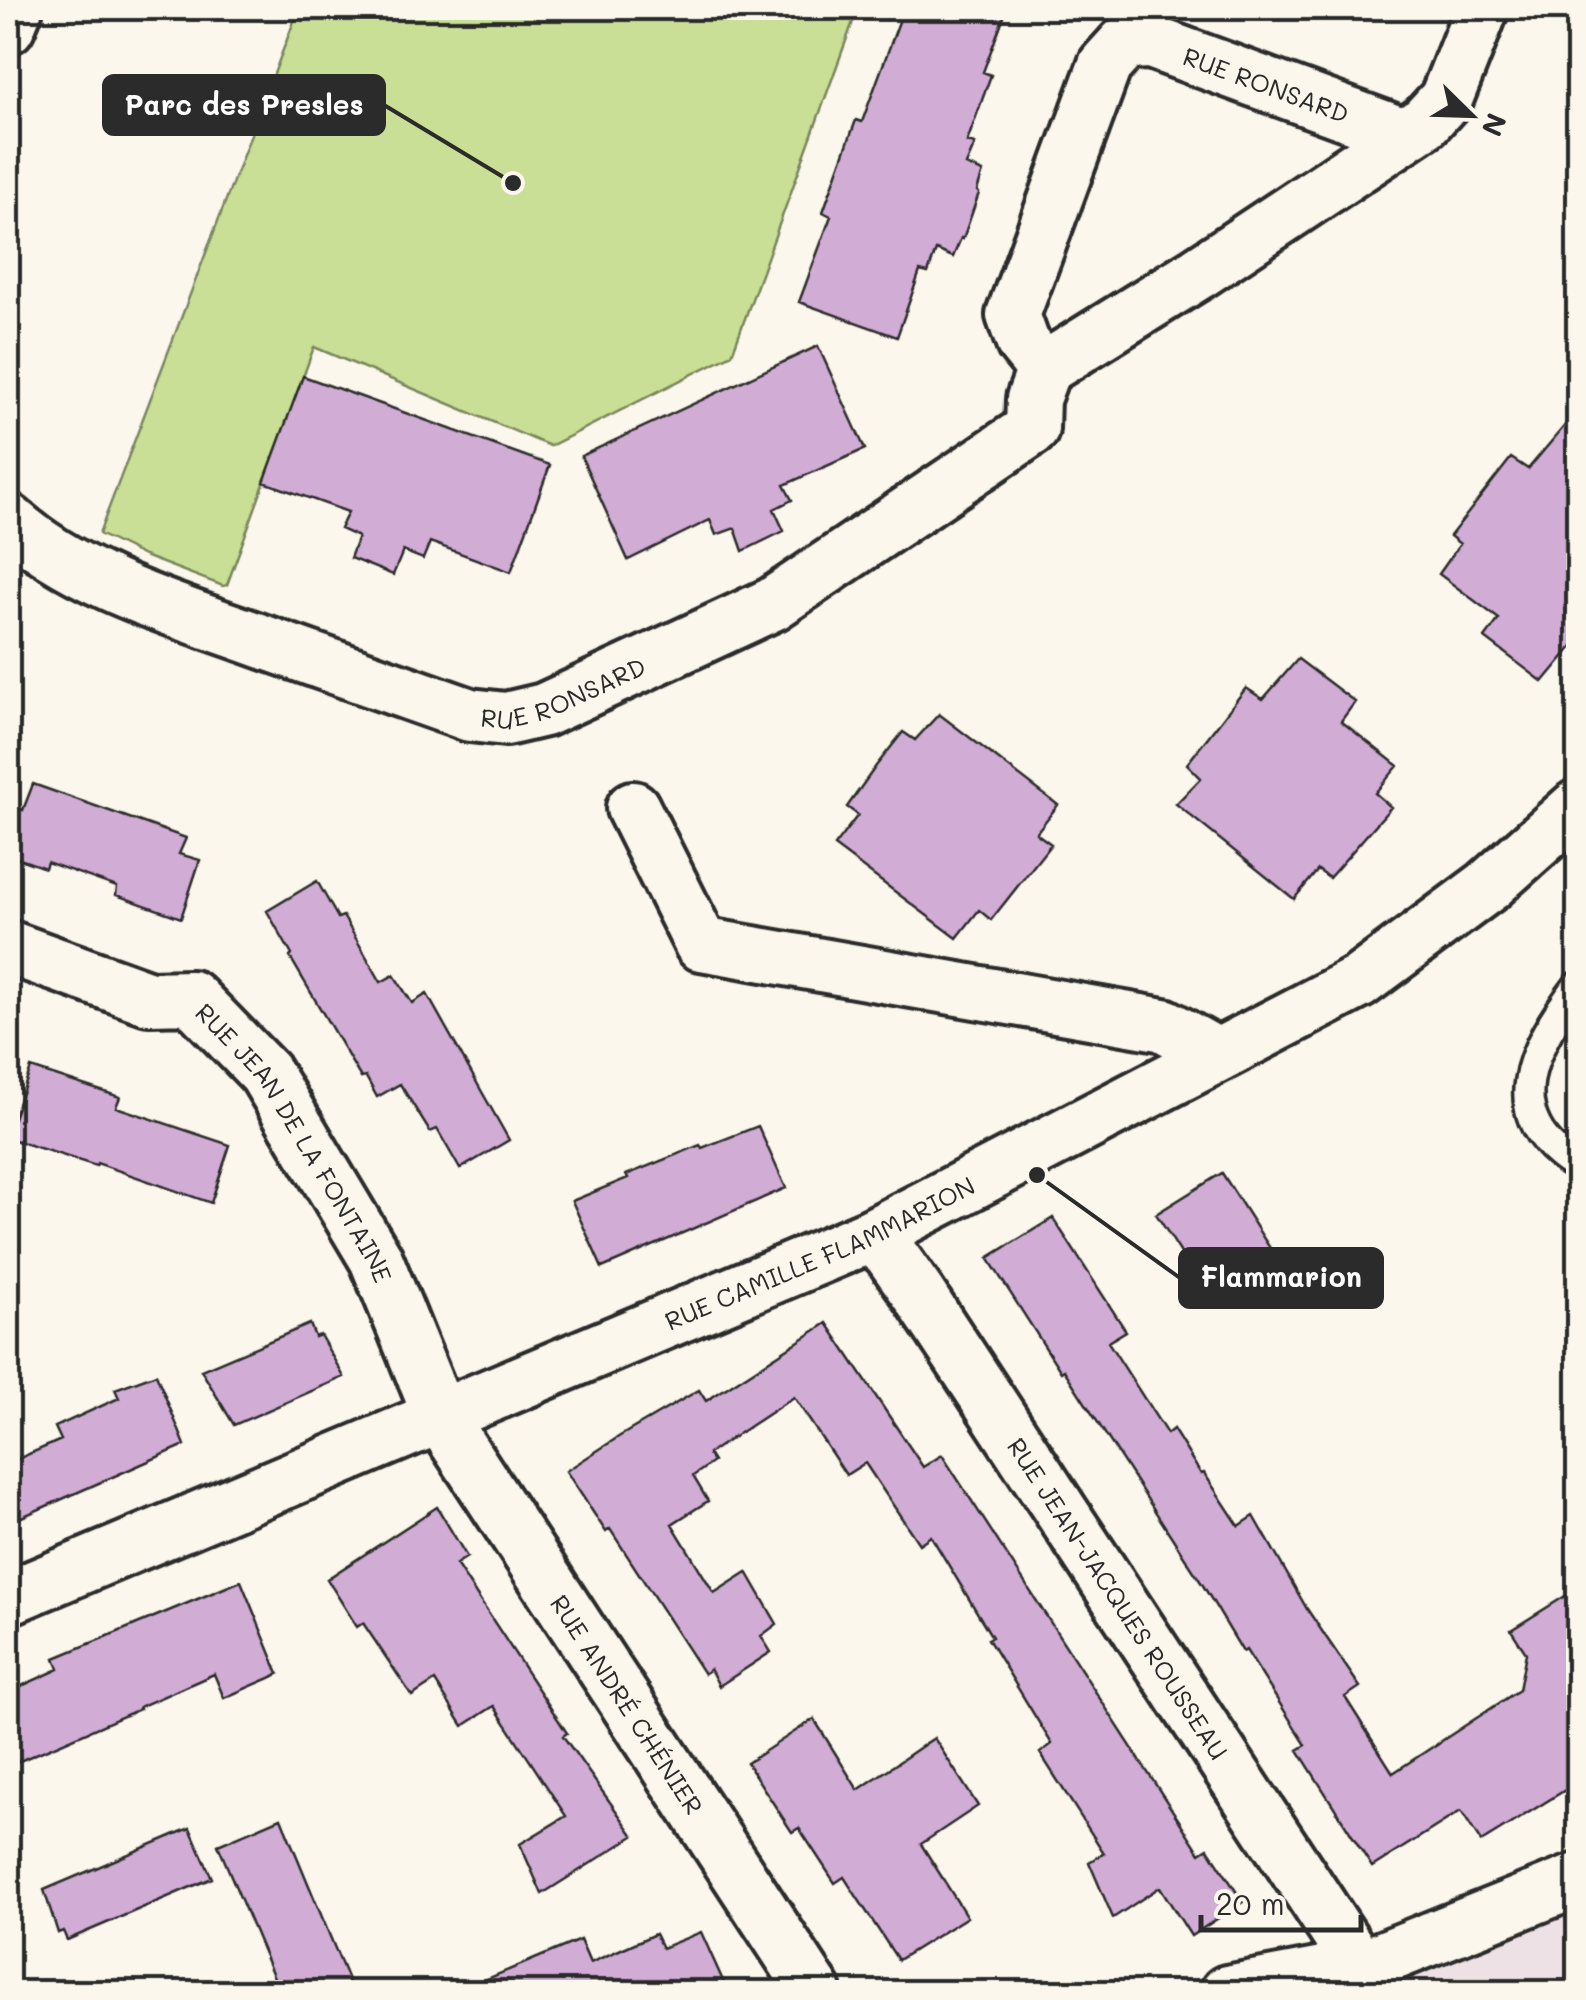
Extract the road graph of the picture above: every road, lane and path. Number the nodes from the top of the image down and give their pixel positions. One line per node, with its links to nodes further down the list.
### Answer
1 (16, 8): 3 (street)
2 (1482, 8): 4 (street)
3 (8, 27)
4 (1404, 135): 5 (street); 5 (street, RUE RONSARD)
5 (1044, 369): 6 (street, RUE RONSARD)
6 (8, 520)
7 (1578, 806): 11 (street, RUE CAMILLE FLAMMARION)
8 (633, 808): 11 (street)
9 (8, 947): 14 (street, RUE JEAN DE LA FONTAINE)
10 (1578, 986): 12 (lane)
11 (1216, 1056): 13 (street, RUE CAMILLE FLAMMARION)
12 (1578, 1168)
13 (870, 1236): 14 (street, RUE CAMILLE FLAMMARION); 17 (street, RUE JEAN-JACQUES ROUSSEAU)
14 (440, 1417): 15 (street, RUE CAMILLE FLAMMARION); 18 (street, RUE ANDRÉ CHÉNIER)
15 (8, 1598)
16 (1578, 1880): 17 (street)
17 (1360, 1967): 19 (street)
18 (815, 1992)
19 (1227, 1992)

